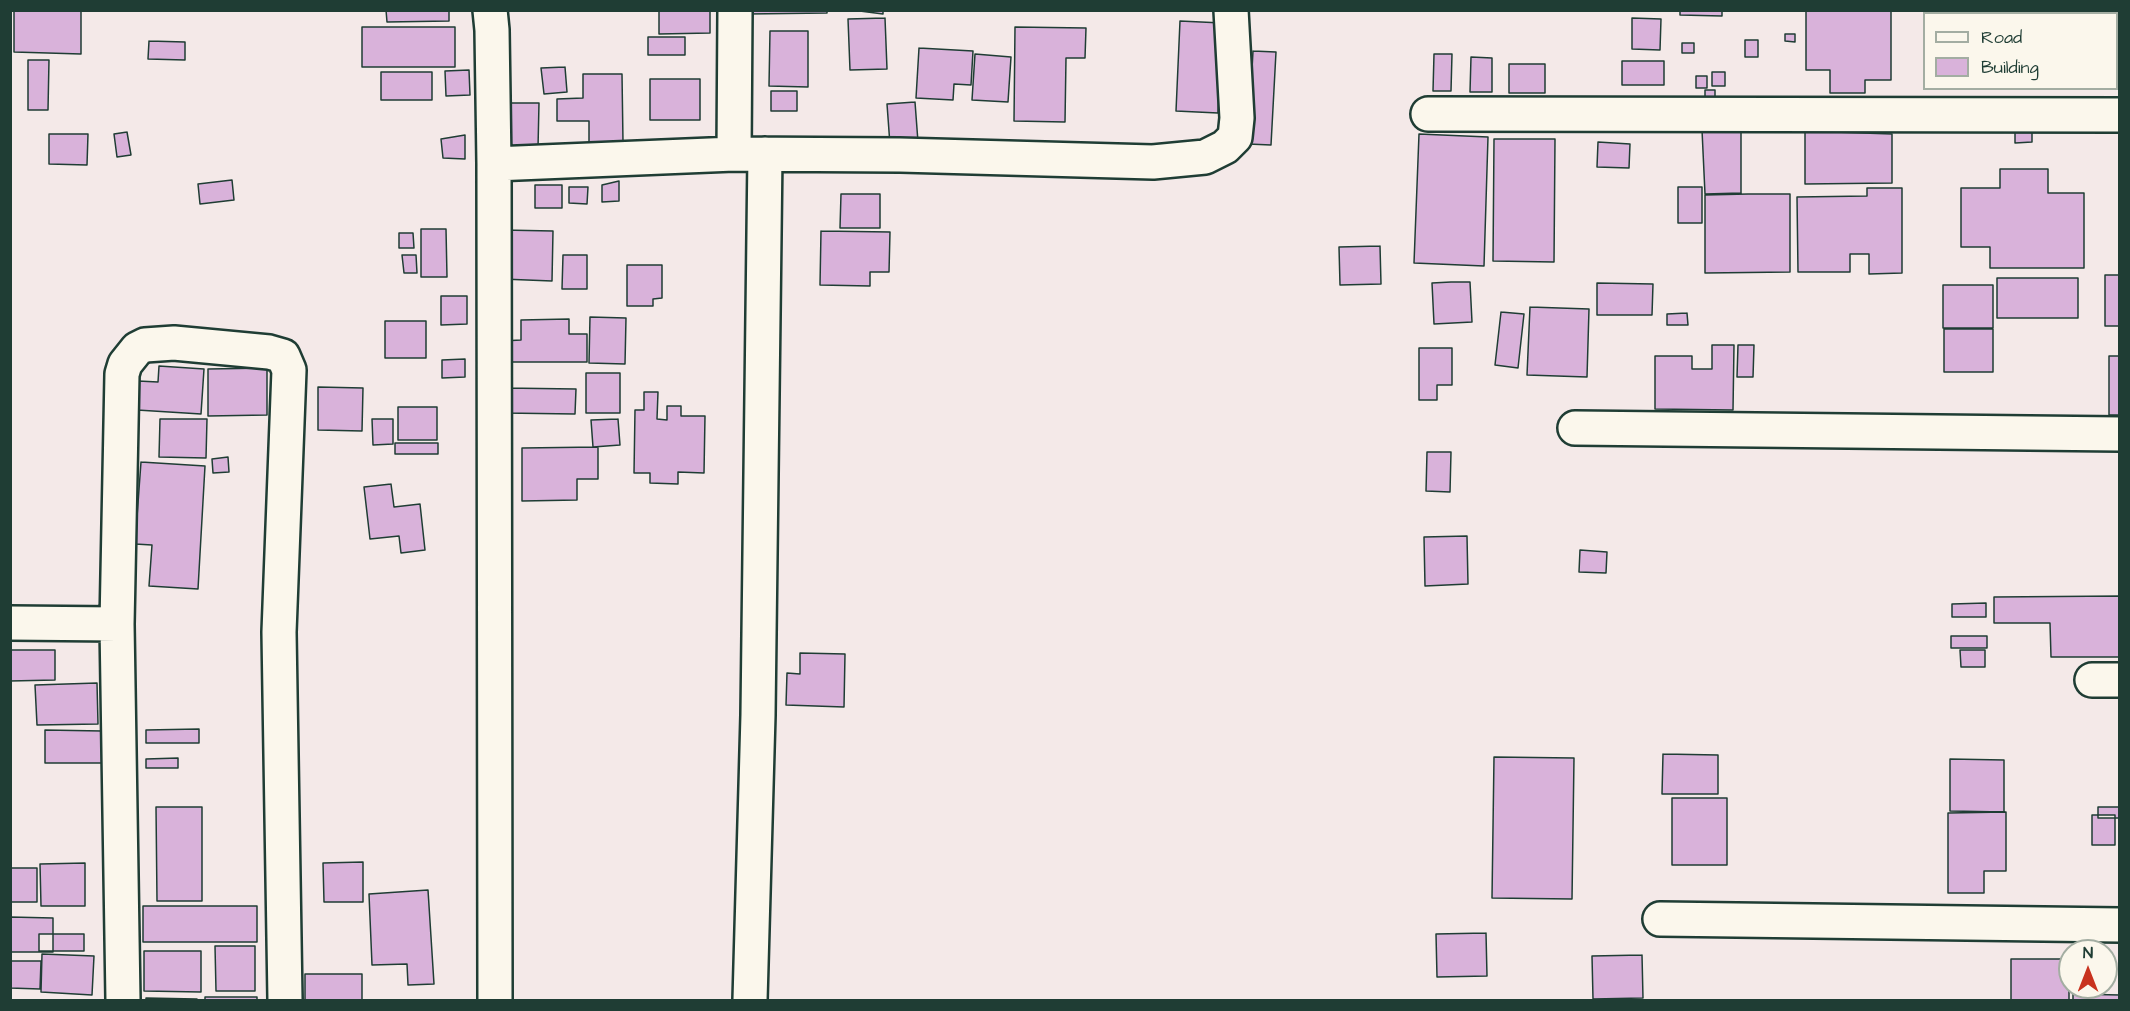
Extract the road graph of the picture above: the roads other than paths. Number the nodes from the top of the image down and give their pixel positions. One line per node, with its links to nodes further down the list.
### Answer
1 (490, 10): 7 (street)
2 (735, 10): 6 (street)
3 (1232, 10): 6 (street)
4 (1428, 114): 5 (street)
5 (2120, 115)
6 (750, 154): 7 (street); 17 (street)
7 (494, 164): 16 (street)
8 (1575, 428): 9 (street)
9 (2120, 434)
10 (10, 623): 11 (street)
11 (117, 624): 14 (street); 15 (street)
12 (1660, 919): 13 (street)
13 (2120, 925)
14 (123, 1000)
15 (285, 1000)
16 (495, 1000)
17 (750, 1000)

